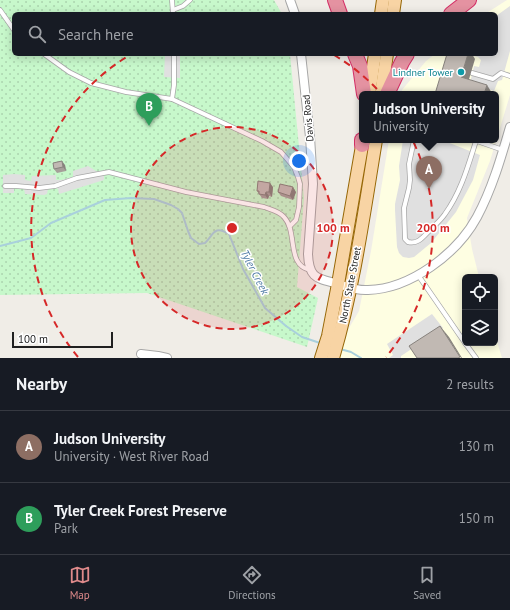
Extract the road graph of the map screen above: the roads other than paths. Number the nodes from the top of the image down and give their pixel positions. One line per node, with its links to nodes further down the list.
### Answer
1 (172, 0): 9 (lane)
2 (190, 0): 9 (lane)
3 (290, 0): 10 (street)
4 (335, 0): 11 (highway)
5 (383, 0): 12 (main road)
6 (395, 0): 13 (main road)
7 (469, 0): 14 (highway)
8 (0, 10): 15 (lane)
9 (173, 12)
10 (294, 12)
11 (339, 12)
12 (381, 12)
13 (393, 12)
14 (454, 12)
15 (12, 27)
16 (47, 56): 29 (lane)
17 (174, 56): 29 (lane)
18 (301, 56): 39 (street, Davis Road)
19 (356, 56): 25 (highway)
20 (375, 56): 26 (main road)
21 (387, 56): 27 (main road)
22 (406, 56): 28 (highway)
23 (472, 73): 24 (lane)
24 (510, 76)
25 (364, 91)
26 (370, 91)
27 (381, 91)
28 (388, 91)
29 (172, 100): 38 (lane)
30 (510, 128): 36 (street)
31 (362, 143): 41 (main road, North State Street)
32 (376, 143): 41 (main road, North State Street)
33 (413, 143): 34 (lane)
34 (474, 143)
35 (483, 143): 36 (lane)
36 (503, 150): 40 (street)
37 (5, 186): 38 (lane)
38 (290, 226): 39 (lane)
39 (310, 270): 41 (street)
40 (418, 275): 41 (street); 42 (lane)
41 (344, 286): 44 (main road, North State Street)
42 (462, 339)
43 (467, 346): 47 (lane)
44 (330, 348)
45 (141, 354): 46 (street)
46 (167, 358)
47 (476, 358)

